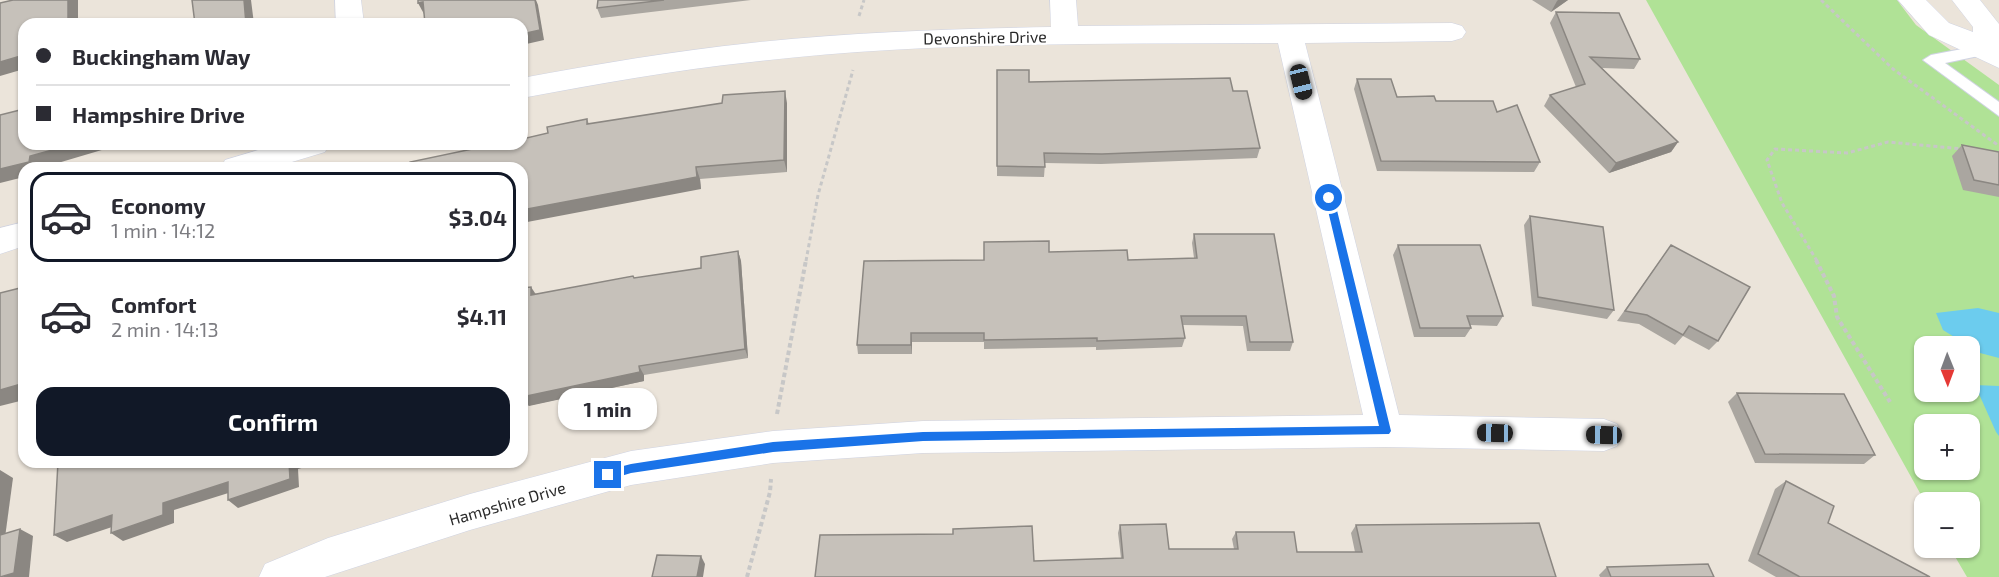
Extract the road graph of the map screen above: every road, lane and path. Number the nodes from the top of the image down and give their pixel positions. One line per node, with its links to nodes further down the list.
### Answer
1 (348, 0): 6 (street)
2 (1063, 0): 8 (street)
3 (1821, 0): 14 (path)
4 (1911, 0): 10 (street)
5 (1965, 0): 10 (street)
6 (350, 18)
7 (1452, 32): 9 (street, Devonshire Drive)
8 (1065, 35): 9 (street, Devonshire Drive); 12 (street, Devonshire Drive)
9 (1290, 36): 22 (street)
10 (1994, 53): 13 (lane)
11 (854, 66): 21 (path)
12 (528, 87)
13 (1999, 110)
14 (1999, 146)
15 (1967, 149): 20 (path)
16 (294, 150): 17 (street)
17 (256, 162)
18 (18, 236): 19 (street)
19 (0, 241)
20 (1890, 402)
21 (777, 415)
22 (1385, 431): 23 (street, Hampshire Drive); 25 (street, Hampshire Drive)
23 (1604, 435)
24 (771, 476): 26 (path)
25 (279, 577)
26 (747, 577)

